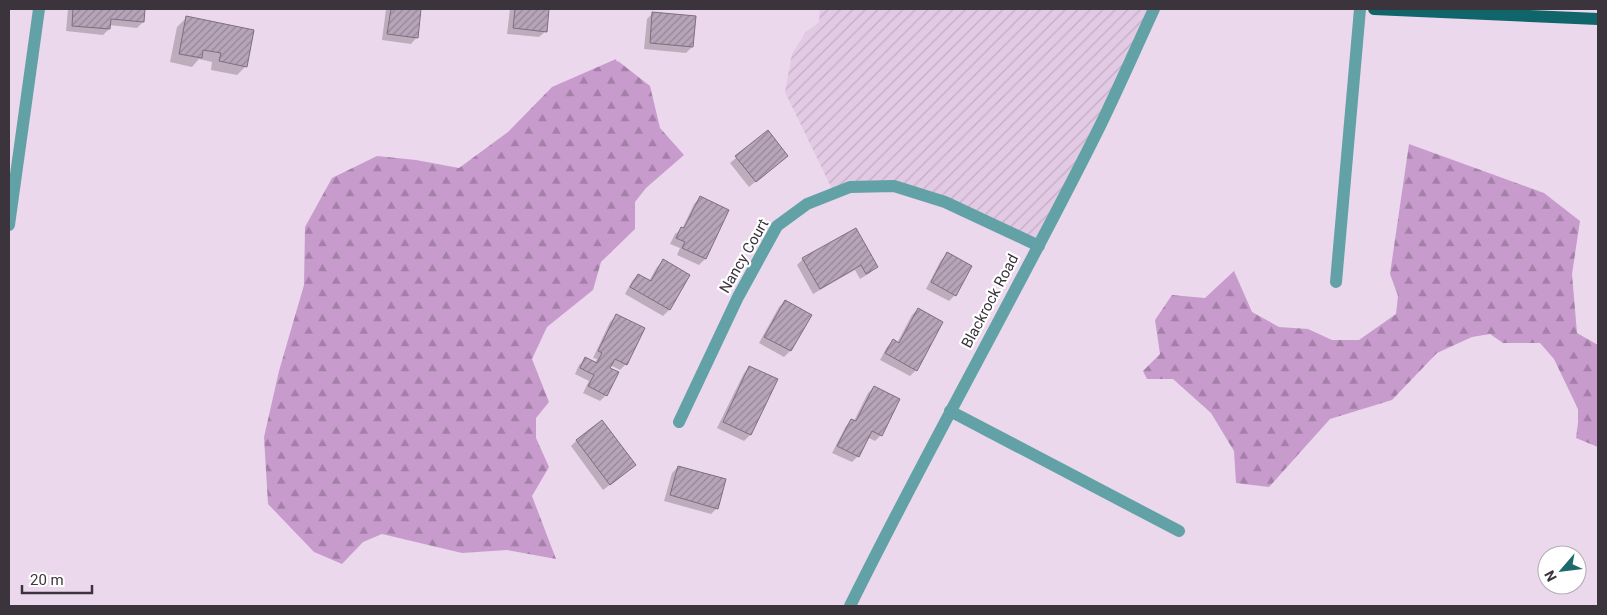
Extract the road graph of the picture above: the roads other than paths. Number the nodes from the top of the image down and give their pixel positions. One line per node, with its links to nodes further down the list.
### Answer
1 (39, 9): 6 (street)
2 (1154, 9): 7 (street, Blackrock Road)
3 (1360, 9): 8 (street)
4 (1374, 9): 5 (main road)
5 (1598, 19)
6 (9, 225)
7 (1038, 246): 9 (street, Blackrock Road); 10 (street, Nancy Court)
8 (1336, 282)
9 (950, 411): 11 (street); 12 (street, Blackrock Road)
10 (679, 422)
11 (1179, 531)
12 (850, 606)

